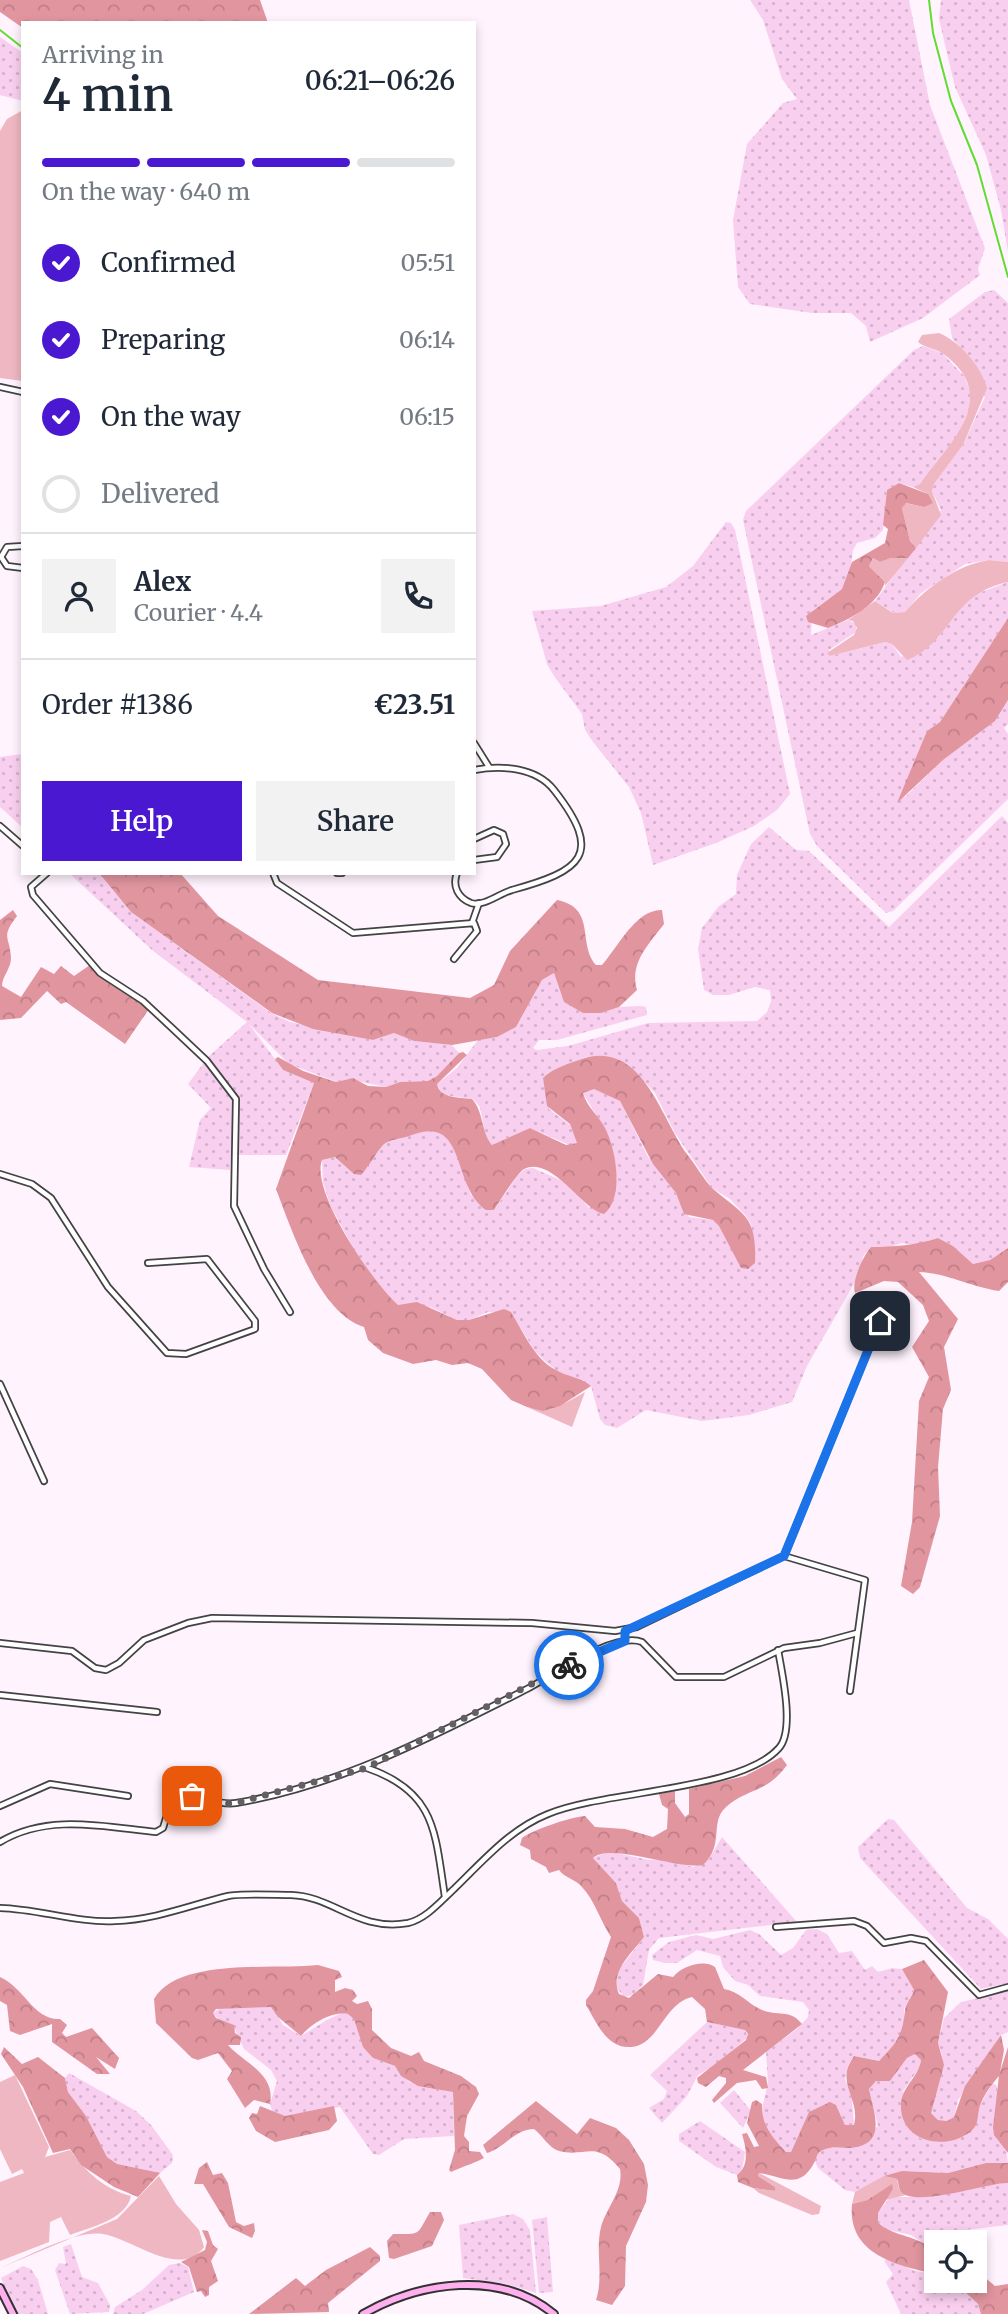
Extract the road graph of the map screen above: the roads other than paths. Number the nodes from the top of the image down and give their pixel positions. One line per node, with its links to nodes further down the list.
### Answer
1 (0, 387): 2 (street)
2 (21, 392)
3 (21, 546): 4 (street)
4 (21, 568)
5 (476, 746): 6 (street)
6 (489, 767): 7 (street); 15 (street)
7 (476, 770)
8 (0, 826): 10 (street)
9 (476, 838): 11 (street)
10 (21, 844)
11 (476, 860)
12 (45, 875): 20 (street)
13 (274, 875): 16 (street)
14 (456, 875): 15 (street)
15 (480, 903): 16 (street)
16 (472, 923): 17 (street)
17 (454, 960)
18 (0, 1174): 19 (street)
19 (148, 1263)
20 (290, 1312)
21 (880, 1321): 24 (street)
22 (0, 1384): 23 (street)
23 (44, 1481)
24 (784, 1556): 25 (street); 26 (street)
25 (625, 1631): 27 (street); 28 (street)
26 (856, 1633): 29 (street); 30 (street)
27 (625, 1641): 29 (street); 33 (street)
28 (0, 1643)
29 (778, 1650): 37 (street)
30 (850, 1691)
31 (0, 1695): 32 (street)
32 (157, 1712)
33 (366, 1768): 36 (street); 37 (street)
34 (128, 1796): 35 (street)
35 (0, 1806)
36 (0, 1842)
37 (445, 1897): 38 (street)
38 (0, 1908)
39 (776, 1927): 40 (street)
40 (1008, 1987)
41 (0, 2288): 42 (street)
42 (13, 2314)
43 (363, 2314): 44 (street)
44 (554, 2314)

